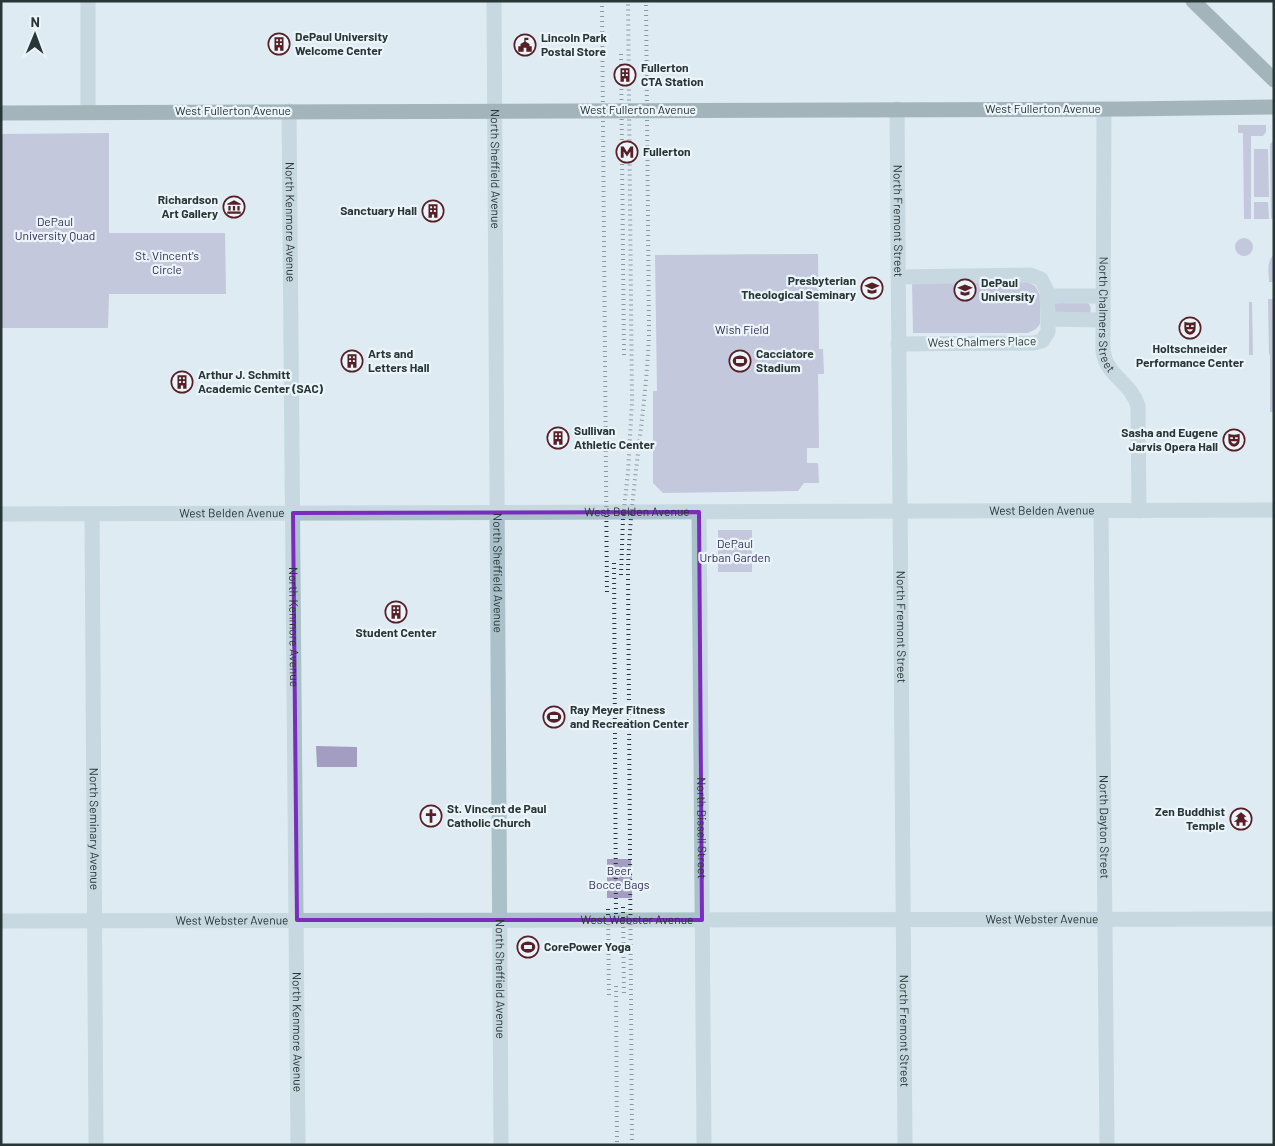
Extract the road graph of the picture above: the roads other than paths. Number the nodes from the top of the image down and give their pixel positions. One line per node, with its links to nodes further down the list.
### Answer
1 (88, 1): 10 (street)
2 (494, 1): 8 (street, North Sheffield Avenue)
3 (1193, 1): 4 (main road)
4 (1274, 80)
5 (1274, 107): 7 (main road, West Fullerton Avenue)
6 (897, 109): 7 (main road, West Fullerton Avenue); 8 (main road, West Fullerton Avenue); 12 (street, North Fremont Street)
7 (1104, 109): 14 (street, North Chalmers Street)
8 (495, 110): 9 (main road, West Fullerton Avenue); 24 (street, North Sheffield Avenue)
9 (289, 111): 10 (main road, West Fullerton Avenue); 23 (street, North Kenmore Avenue)
10 (88, 112): 11 (main road, West Fullerton Avenue)
11 (1, 113)
12 (898, 277): 13 (street, West Chalmers Place); 17 (street, North Fremont Street)
13 (1047, 296): 14 (street); 15 (street, West Chalmers Place)
14 (1103, 296): 16 (street, North Chalmers Street)
15 (1048, 320): 16 (street); 17 (street, West Chalmers Place)
16 (1103, 320): 20 (street, North Chalmers Street)
17 (898, 344): 22 (street, North Fremont Street)
18 (1274, 510): 20 (street, West Belden Avenue)
19 (1101, 511): 20 (street, West Belden Avenue); 22 (street, West Belden Avenue); 28 (street, North Dayton Street)
20 (1139, 511)
21 (698, 512): 22 (street, West Belden Avenue); 24 (street, West Belden Avenue); 32 (street, North Bissell Street)
22 (899, 512): 27 (street, North Fremont Street)
23 (293, 513): 24 (street, West Belden Avenue); 26 (street, West Belden Avenue); 30 (street, North Kenmore Avenue)
24 (496, 513): 31 (street, North Sheffield Avenue)
25 (1, 514): 26 (street, West Belden Avenue)
26 (92, 514): 34 (street, North Seminary Avenue)
27 (903, 919): 28 (street, West Webster Avenue); 32 (street, West Webster Avenue); 39 (street, North Fremont Street)
28 (1105, 919): 29 (street, West Webster Avenue); 40 (street, North Dayton Street)
29 (1274, 919)
30 (296, 920): 31 (street, West Webster Avenue); 34 (street, West Webster Avenue); 36 (street, North Kenmore Avenue)
31 (499, 920): 32 (street, West Webster Avenue); 37 (street, North Sheffield Avenue)
32 (702, 920): 38 (street, North Bissell Street)
33 (1, 921): 34 (street, West Webster Avenue)
34 (95, 921): 35 (street, North Seminary Avenue)
35 (96, 1145)
36 (298, 1145)
37 (501, 1145)
38 (704, 1145)
39 (905, 1145)
40 (1107, 1145)

